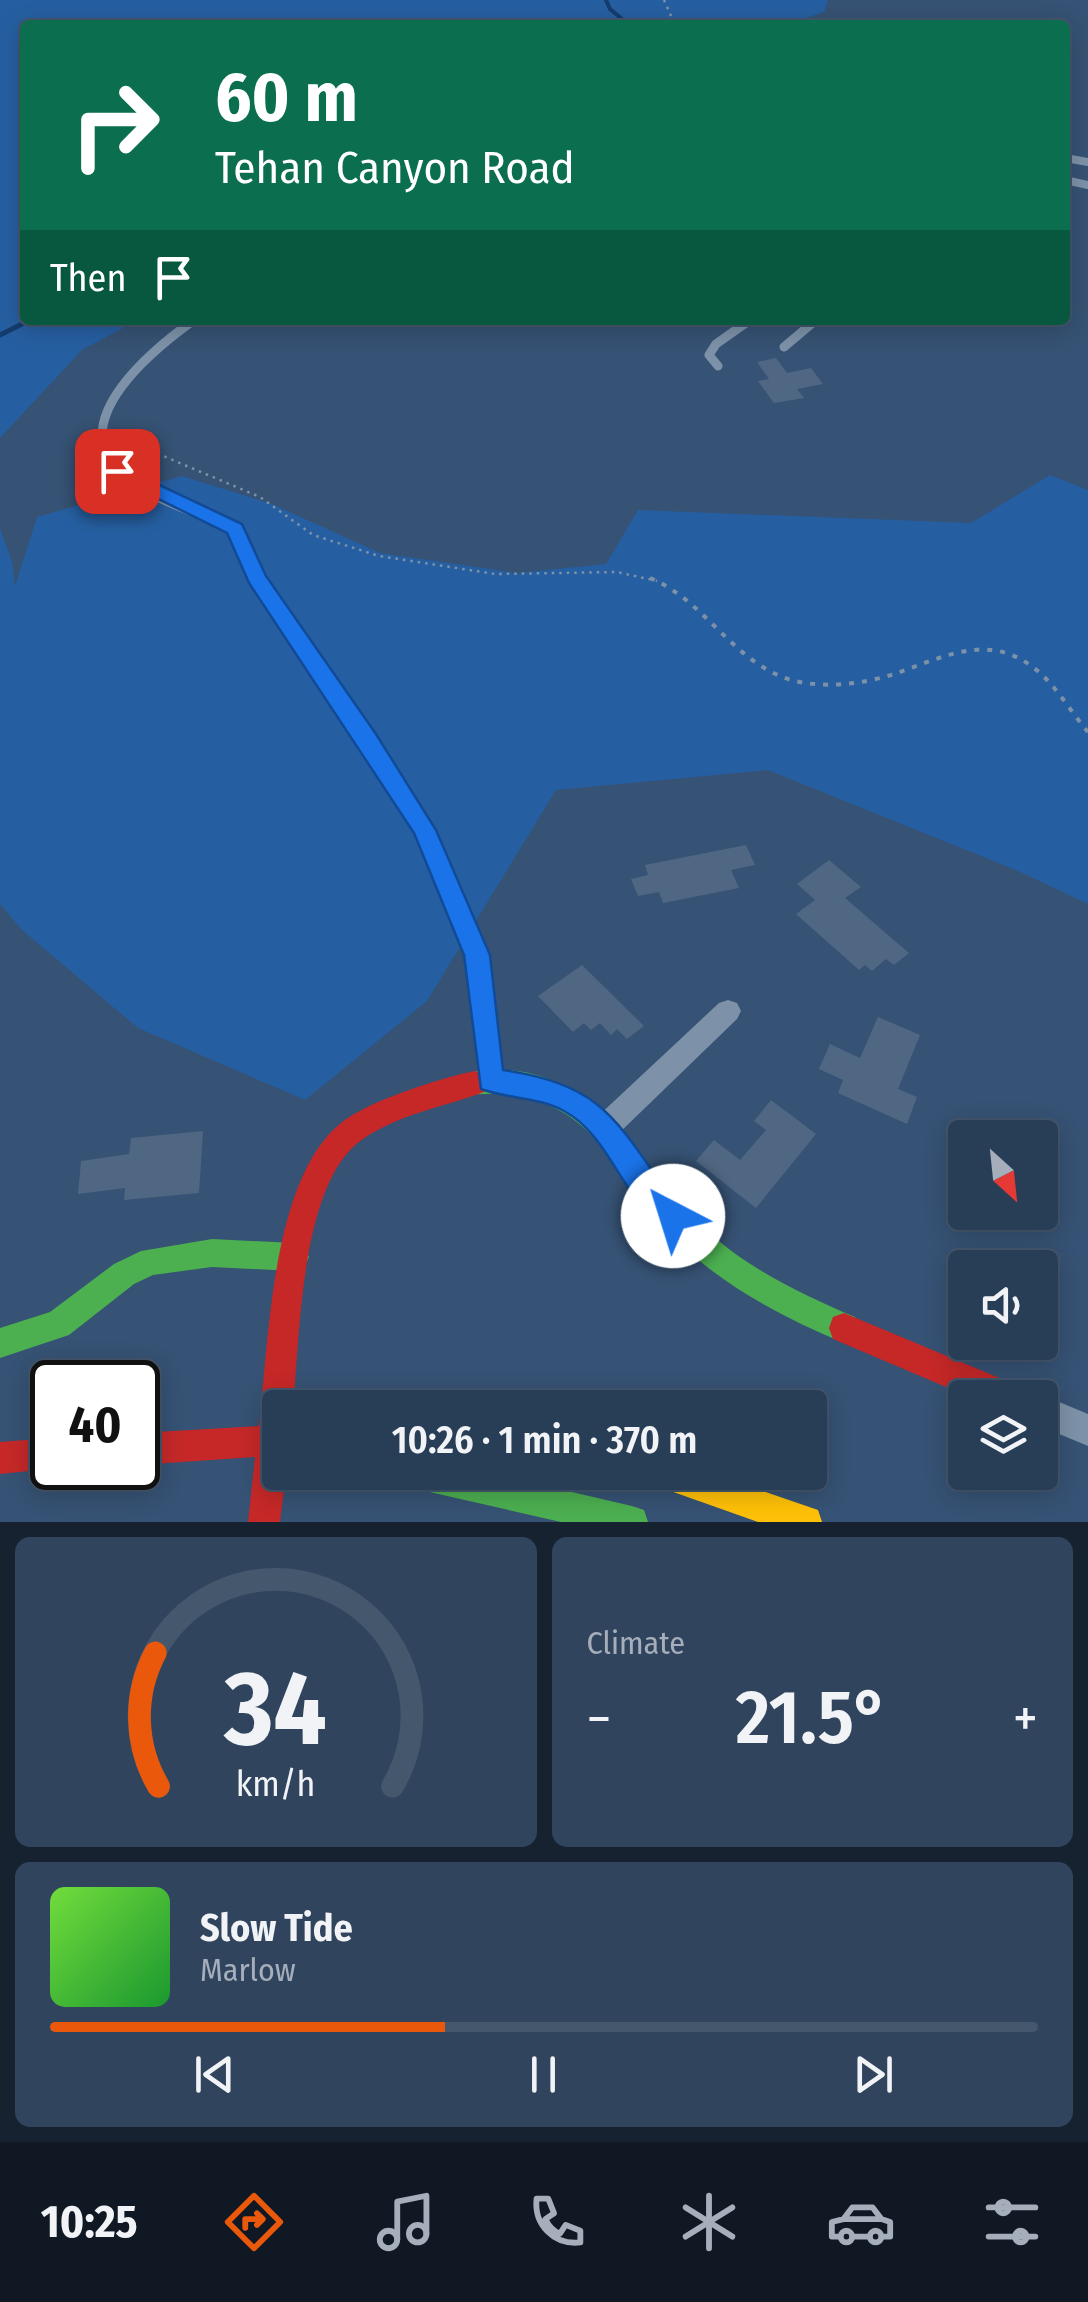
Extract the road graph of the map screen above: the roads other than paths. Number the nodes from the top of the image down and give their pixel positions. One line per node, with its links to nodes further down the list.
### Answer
1 (188, 325): 7 (lane)
2 (743, 325): 5 (lane)
3 (810, 325): 4 (lane)
4 (784, 347)
5 (718, 366)
6 (728, 1012): 8 (street)
7 (491, 1080): 8 (street); 9 (street)
8 (606, 1127): 11 (street)
9 (294, 1257): 10 (street); 12 (street)
10 (0, 1343)
11 (968, 1380)
12 (282, 1390)
13 (1058, 1418): 14 (street)
14 (1088, 1430)
15 (262, 1442): 16 (street)
16 (160, 1448)
17 (30, 1456): 18 (street)
18 (0, 1458)
19 (270, 1490): 22 (street)
20 (491, 1490): 23 (street)
21 (711, 1490): 24 (street)
22 (264, 1522)
23 (632, 1522)
24 (806, 1522)

